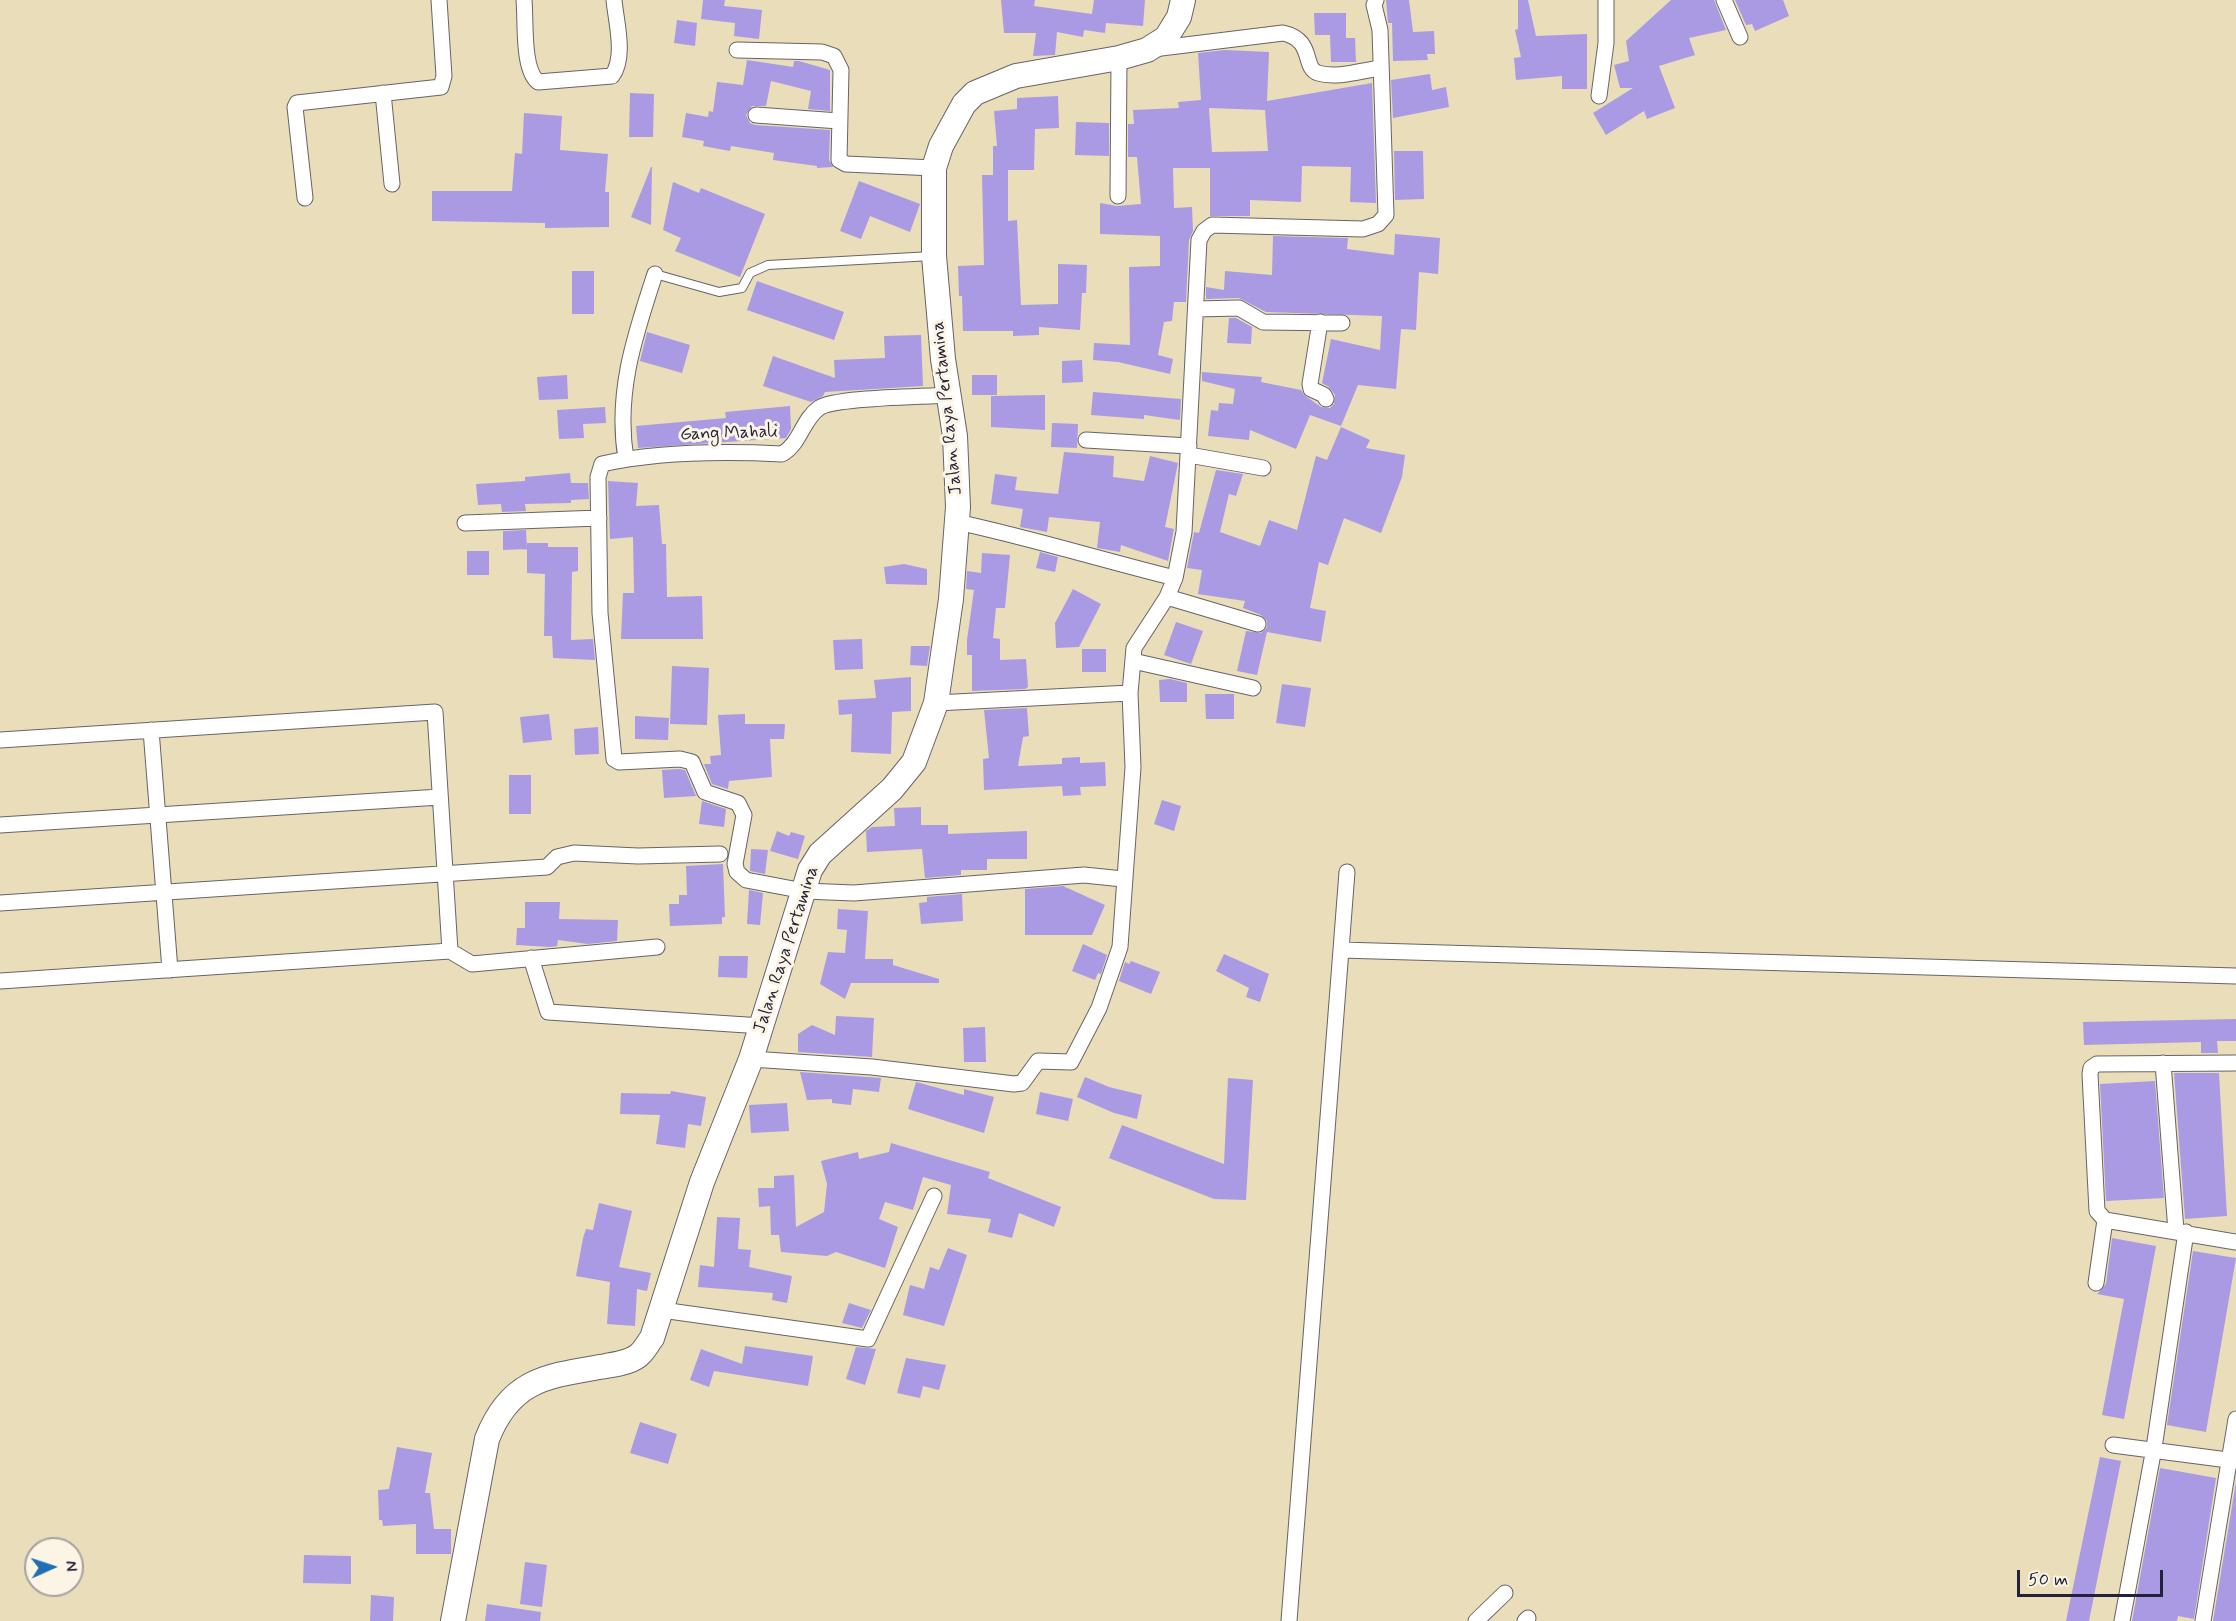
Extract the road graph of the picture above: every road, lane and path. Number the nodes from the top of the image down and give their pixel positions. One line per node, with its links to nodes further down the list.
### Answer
1 (439, 0): 13 (street)
2 (524, 0): 3 (street)
3 (614, 0)
4 (1183, 0): 10 (main road, Jalan Raya Pertamina)
5 (1376, 0): 12 (street)
6 (1606, 0): 14 (street)
7 (1724, 0): 8 (street)
8 (1740, 37)
9 (737, 50): 16 (street)
10 (1147, 50): 11 (main road, Jalan Raya Pertamina); 12 (street)
11 (1119, 58): 17 (main road, Jalan Raya Pertamina); 19 (street)
12 (1381, 68): 23 (street)
13 (383, 93): 18 (street); 20 (street)
14 (1599, 96)
15 (756, 115): 16 (street)
16 (839, 121): 17 (street)
17 (934, 168): 21 (main road, Jalan Raya Pertamina)
18 (392, 184)
19 (1118, 196)
20 (305, 198)
21 (934, 256): 22 (lane); 26 (main road, Jalan Raya Pertamina)
22 (654, 274): 30 (street)
23 (1196, 309): 24 (street); 29 (street)
24 (1320, 322): 25 (street); 27 (street)
25 (1342, 323)
26 (948, 395): 30 (street, Gang Mahali); 33 (main road, Jalan Raya Pertamina)
27 (1326, 399)
28 (1086, 440): 29 (street)
29 (1189, 451): 31 (street); 35 (street)
30 (626, 459): 32 (street, Gang Mahali)
31 (1263, 468)
32 (599, 518): 34 (street); 52 (street)
33 (957, 522): 35 (street); 41 (main road, Jalan Raya Pertamina)
34 (465, 523)
35 (1175, 578): 36 (street)
36 (1167, 597): 37 (street); 38 (street)
37 (1258, 624)
38 (1132, 661): 39 (street); 40 (street)
39 (1253, 688)
40 (1130, 693): 41 (street); 50 (street)
41 (936, 703): 52 (main road, Jalan Raya Pertamina)
42 (151, 730): 43 (street); 44 (street); 45 (street)
43 (0, 740)
44 (440, 797): 45 (street); 49 (street)
45 (158, 814): 46 (street); 51 (street)
46 (0, 825)
47 (720, 854): 49 (street)
48 (1347, 872): 55 (street)
49 (445, 873): 51 (street); 56 (street)
50 (1123, 879): 52 (street); 62 (street)
51 (164, 891): 53 (street); 58 (street)
52 (804, 891): 61 (main road, Jalan Raya Pertamina)
53 (0, 903)
54 (657, 947): 57 (street)
55 (1341, 950): 59 (street); 77 (street)
56 (450, 951): 57 (street); 58 (street)
57 (531, 958): 61 (street)
58 (170, 970): 60 (street)
59 (2236, 976)
60 (0, 981)
61 (762, 1026): 62 (main road, Jalan Raya Pertamina)
62 (752, 1059): 70 (main road, Jalan Raya Pertamina)
63 (2236, 1063): 64 (street)
64 (2163, 1064): 66 (street); 67 (street)
65 (934, 1196): 70 (street)
66 (2105, 1220): 67 (street); 69 (street)
67 (2181, 1232): 68 (street); 73 (street)
68 (2236, 1242)
69 (2096, 1283)
70 (662, 1310): 76 (main road, Jalan Raya Pertamina)
71 (2236, 1419): 74 (street)
72 (2113, 1445): 73 (street)
73 (2154, 1448): 74 (street); 79 (street)
74 (2232, 1460): 80 (street)
75 (1505, 1593): 78 (street)
76 (453, 1621)
77 (1289, 1621)
78 (1476, 1621)
79 (2122, 1621)
80 (2203, 1621)

